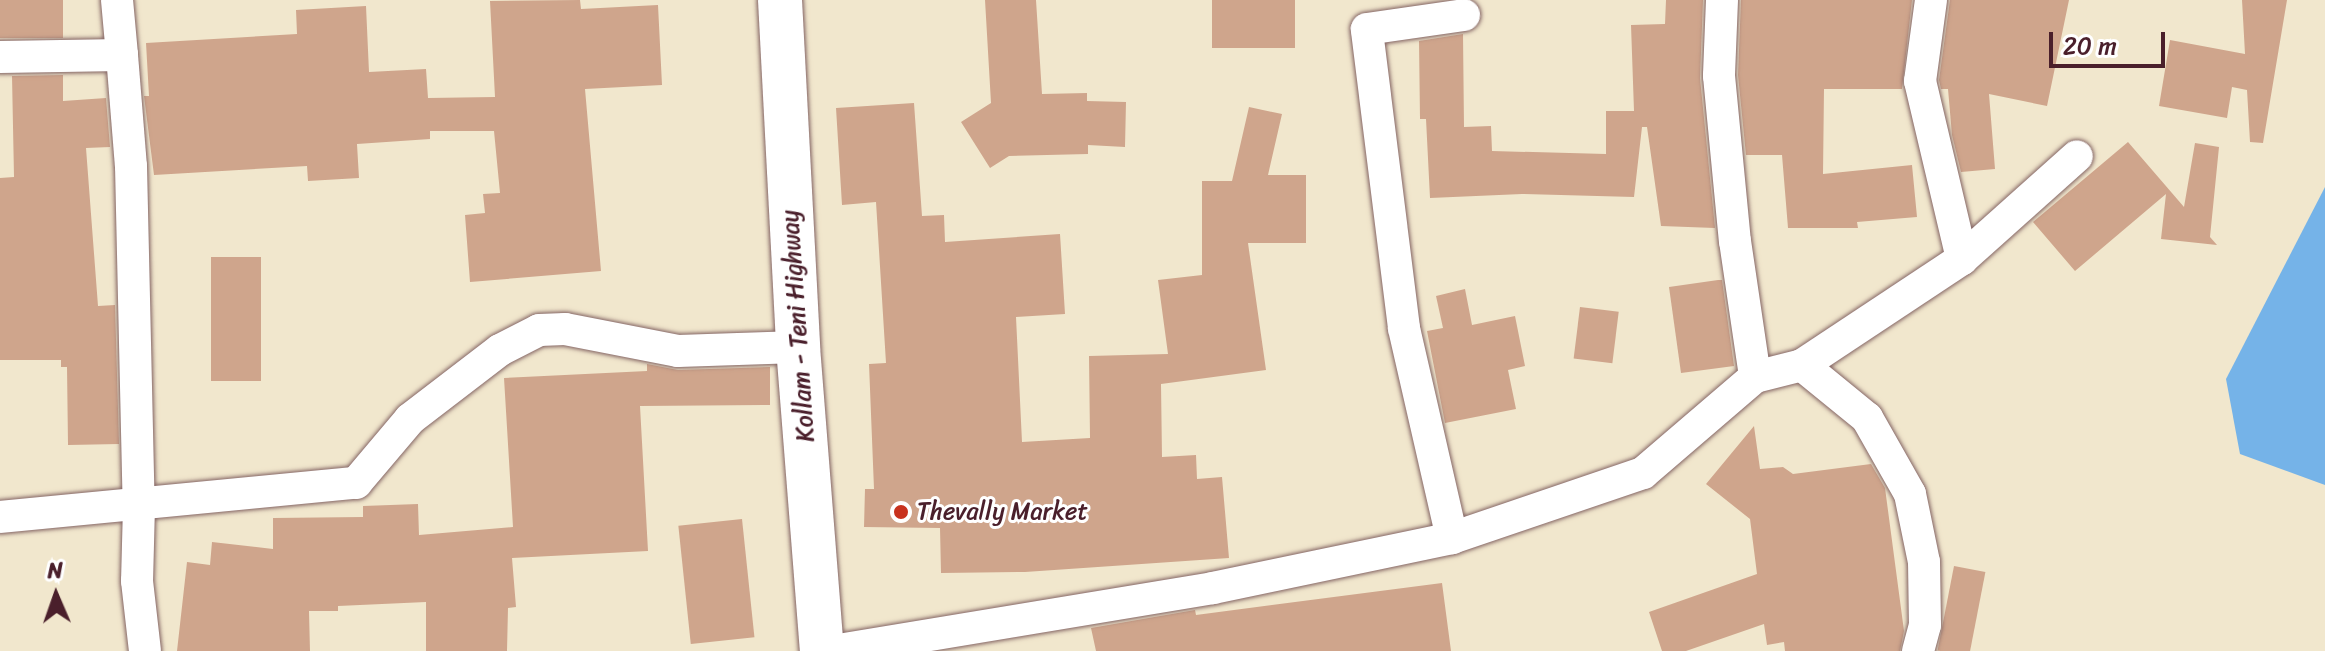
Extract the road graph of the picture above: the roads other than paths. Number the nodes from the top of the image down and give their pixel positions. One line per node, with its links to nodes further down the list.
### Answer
1 (117, 0): 6 (street)
2 (780, 0): 10 (main road, Kollam - Teni Highway)
3 (1722, 0): 12 (street)
4 (1931, 0): 9 (street)
5 (1464, 15): 15 (street)
6 (122, 55): 7 (street); 13 (street)
7 (0, 57)
8 (2077, 156): 9 (street)
9 (1962, 259): 11 (street)
10 (798, 347): 13 (street); 17 (main road, Kollam - Teni Highway)
11 (1802, 365): 12 (street); 19 (street)
12 (1755, 377): 15 (street)
13 (139, 506): 14 (street); 16 (street)
14 (0, 517)
15 (1452, 538): 18 (street)
16 (145, 651)
17 (822, 651)
18 (833, 651)
19 (1918, 651)

